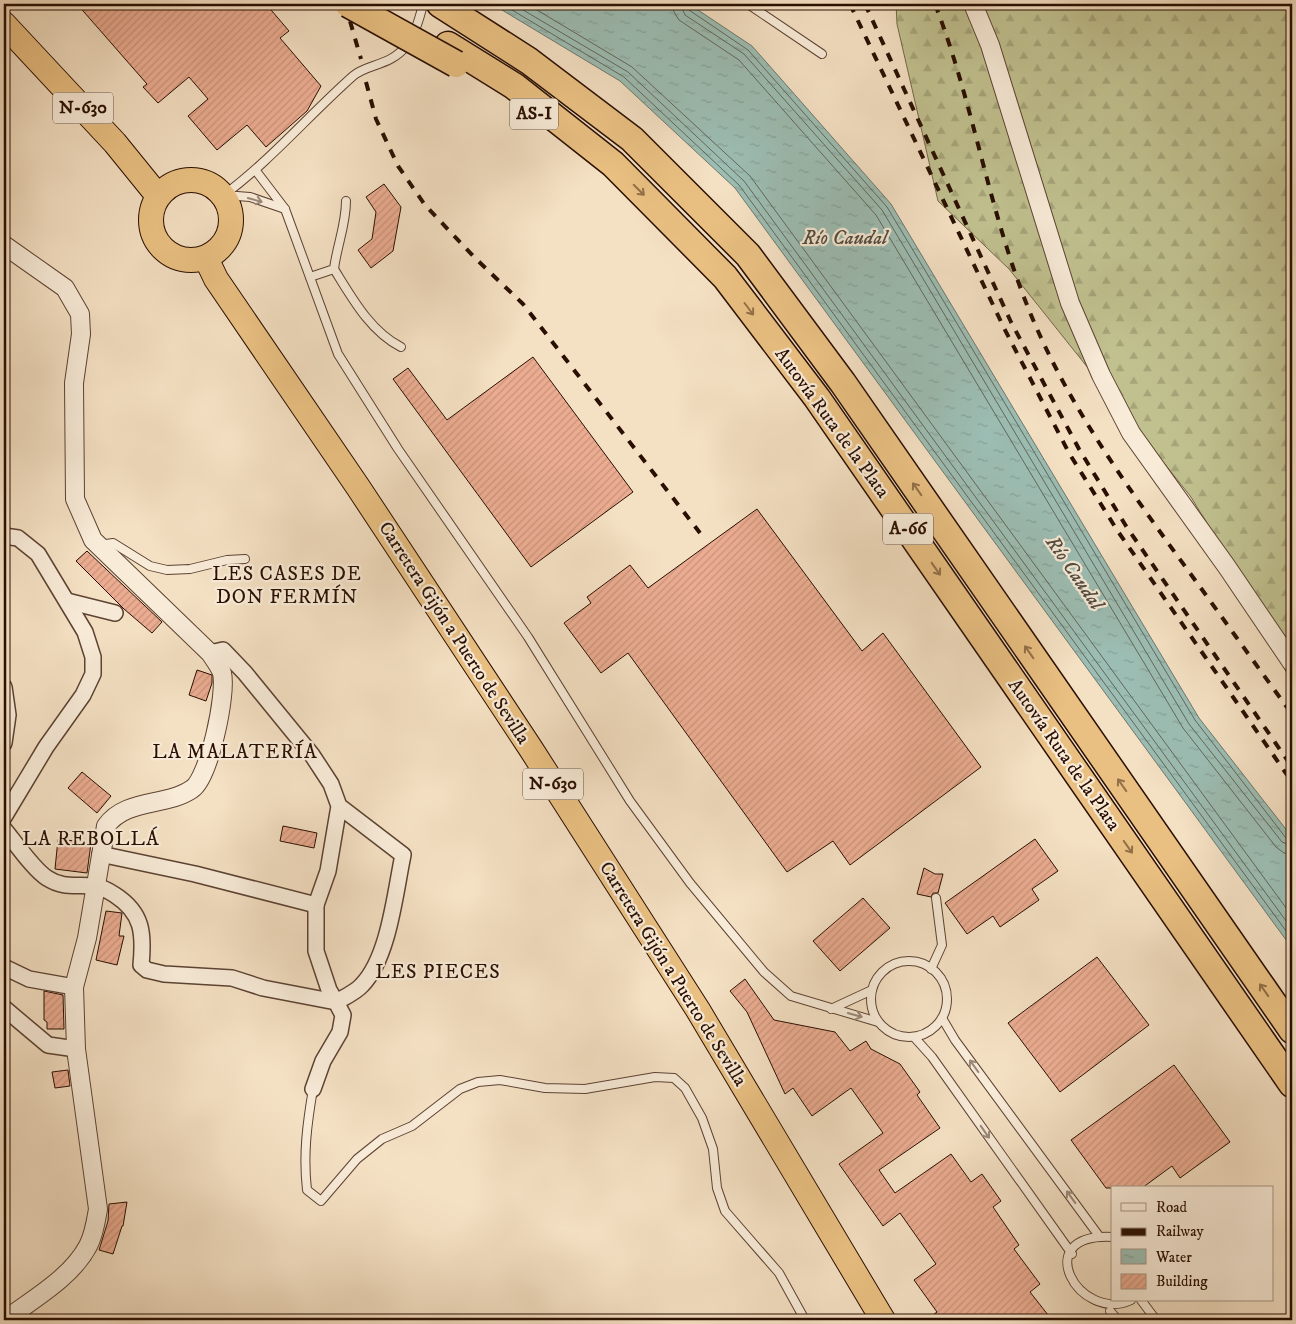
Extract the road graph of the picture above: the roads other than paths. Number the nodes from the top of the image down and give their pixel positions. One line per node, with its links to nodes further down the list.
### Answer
1 (348, 4): 8 (highway, bridge)
2 (379, 4): 8 (highway, Autovía Ruta de la Plata / A-66)
3 (422, 4): 10 (lane)
4 (748, 4): 9 (lane)
5 (973, 4): 26 (street)
6 (446, 7): 45 (highway, Autovía Ruta de la Plata / A-66, one-way to 6)
7 (4, 24): 12 (highway, N-630)
8 (452, 54): 48 (highway, Autovía Ruta de la Plata / A-66, one-way to 48)
9 (822, 54)
10 (256, 172): 11 (lane); 14 (lane)
11 (224, 195): 12 (highway); 14 (lane, one-way to 14); 16 (highway)
12 (158, 196): 16 (highway)
13 (346, 201): 17 (lane)
14 (285, 209): 18 (lane)
15 (4, 245): 21 (street)
16 (206, 258): 58 (highway, Carretera Gijón a Puerto de Sevilla / N-630)
17 (334, 269): 18 (lane); 19 (lane)
18 (310, 277): 42 (lane)
19 (402, 347)
20 (4, 536): 23 (street)
21 (98, 545): 22 (lane); 25 (street)
22 (244, 559)
23 (67, 601): 24 (street); 30 (street)
24 (115, 613)
25 (210, 653): 29 (street); 32 (street)
26 (1292, 663)
27 (4, 686): 28 (street)
28 (4, 743)
29 (339, 806): 35 (street); 40 (street)
30 (4, 817)
31 (4, 829): 33 (street)
32 (100, 854): 33 (street); 35 (street)
33 (95, 886): 38 (street); 40 (street)
34 (936, 898): 37 (lane)
35 (316, 905): 40 (street)
36 (4, 967): 38 (street)
37 (932, 969): 39 (lane); 43 (lane)
38 (74, 987): 47 (street)
39 (872, 990): 42 (lane); 44 (lane)
40 (336, 1002): 49 (street)
41 (4, 1008): 47 (street)
42 (831, 1009): 44 (lane, one-way to 44)
43 (942, 1018): 46 (lane); 50 (lane, one-way to 43)
44 (878, 1022): 46 (lane)
45 (1292, 1030)
46 (914, 1037): 52 (lane, one-way to 52)
47 (76, 1049): 56 (street)
48 (1292, 1084)
49 (313, 1089): 57 (lane)
50 (1099, 1236): 51 (lane); 52 (lane)
51 (1111, 1237)
52 (1072, 1254): 53 (lane)
53 (1074, 1296)
54 (1129, 1302): 59 (lane)
55 (1142, 1302): 60 (lane)
56 (5, 1320)
57 (805, 1320)
58 (883, 1320)
59 (1118, 1320)
60 (1156, 1320)

